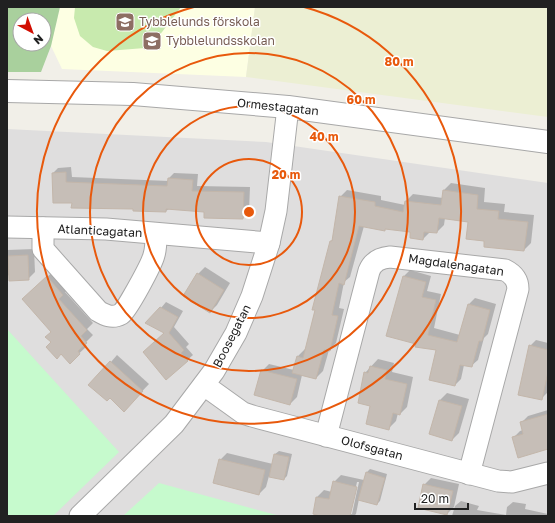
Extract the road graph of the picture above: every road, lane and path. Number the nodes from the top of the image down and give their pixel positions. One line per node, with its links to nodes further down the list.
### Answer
1 (7, 91): 2 (street, Ormestagatan)
2 (288, 107): 3 (street, Ormestagatan); 7 (street, Boosegatan)
3 (548, 142)
4 (7, 227): 5 (street, Atlanticagatan)
5 (43, 228): 6 (street, Atlanticagatan); 6 (street, Atlanticagatan)
6 (156, 234): 7 (street, Atlanticagatan)
7 (269, 243): 8 (street, Boosegatan)
8 (204, 385): 9 (street, Olofsgatan); 12 (street, Boosegatan)
9 (326, 436): 11 (street, Olofsgatan); 11 (street, Magdalenagatan)
10 (548, 473): 11 (street, Olofsgatan)
11 (469, 474)
12 (80, 516)

